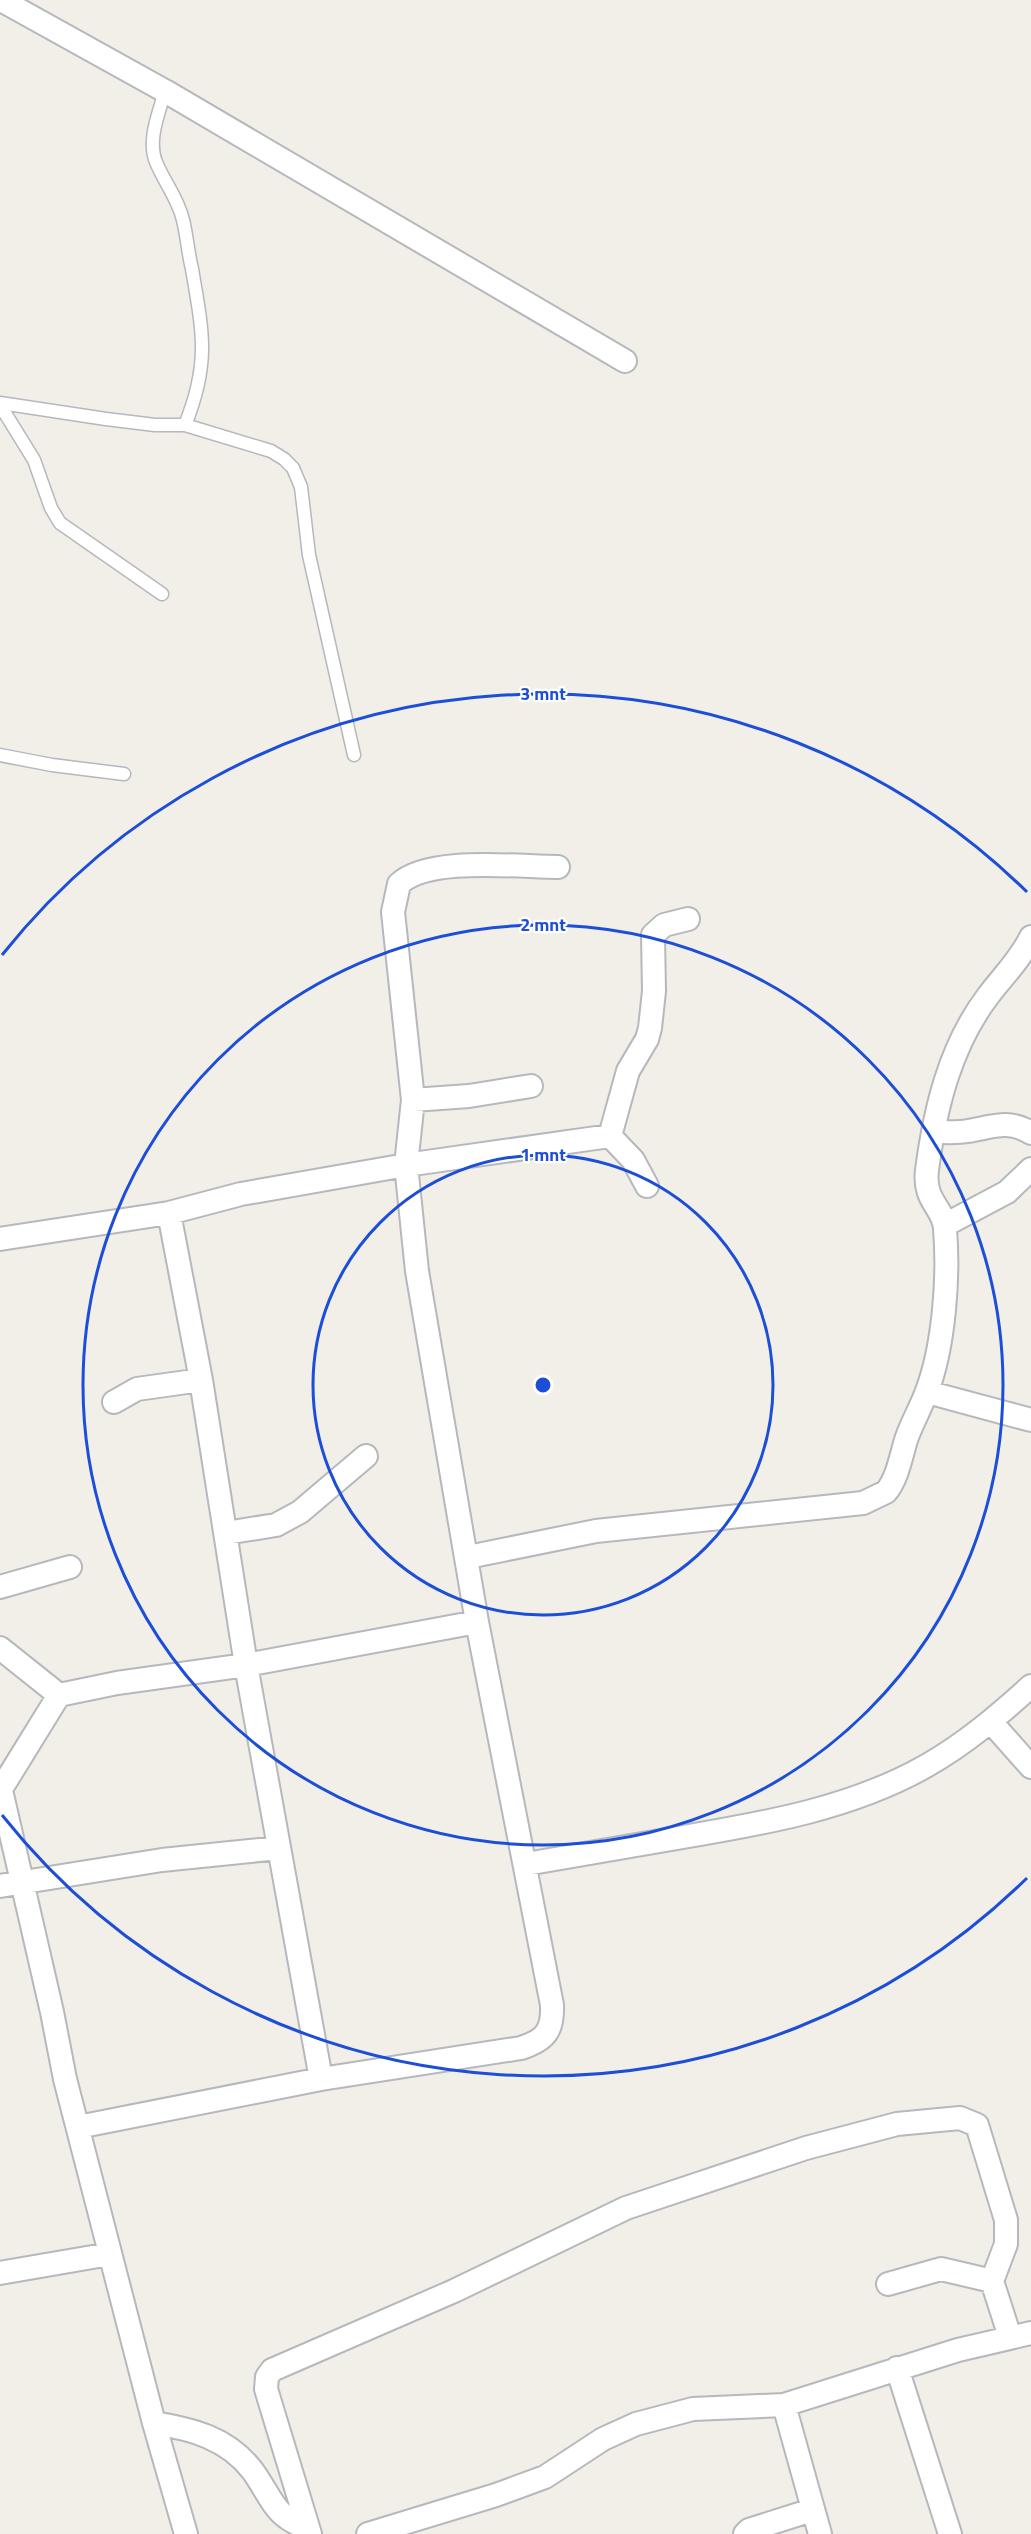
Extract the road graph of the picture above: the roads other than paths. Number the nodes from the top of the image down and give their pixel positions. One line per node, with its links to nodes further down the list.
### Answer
1 (1, 0): 2 (street)
2 (165, 91): 3 (street); 5 (lane)
3 (626, 361)
4 (0, 404): 5 (lane); 6 (lane)
5 (185, 425): 8 (lane)
6 (162, 594)
7 (0, 755): 9 (lane)
8 (354, 755)
9 (124, 774)
10 (558, 867): 14 (street)
11 (688, 919): 17 (street)
12 (1031, 937): 15 (street)
13 (531, 1086): 14 (street)
14 (413, 1100): 18 (street)
15 (935, 1132): 16 (street); 22 (street)
16 (1031, 1133)
17 (609, 1136): 18 (street); 20 (street)
18 (406, 1165): 21 (street); 30 (street)
19 (1031, 1169): 22 (street)
20 (647, 1186)
21 (168, 1213): 23 (street); 24 (street)
22 (945, 1225): 25 (street)
23 (0, 1239)
24 (201, 1380): 26 (street); 29 (street)
25 (927, 1392): 27 (street); 30 (street)
26 (114, 1402)
27 (1031, 1420)
28 (366, 1456): 29 (street)
29 (226, 1533): 35 (street)
30 (468, 1557): 33 (street)
31 (70, 1567): 32 (street)
32 (0, 1587)
33 (477, 1622): 35 (street); 42 (street)
34 (0, 1648): 37 (street)
35 (246, 1665): 37 (street); 41 (street)
36 (1031, 1686): 38 (street)
37 (59, 1695): 40 (street)
38 (991, 1722): 39 (street); 42 (street)
39 (1031, 1767)
40 (0, 1788): 43 (street)
41 (279, 1848): 43 (street); 44 (street)
42 (526, 1864): 44 (street)
43 (11, 1884): 45 (street)
44 (321, 2079): 45 (street)
45 (78, 2127): 46 (street)
46 (110, 2254): 47 (street); 53 (street)
47 (0, 2273)
48 (992, 2281): 49 (street); 50 (street); 55 (street)
49 (888, 2284)
50 (1020, 2335): 51 (street)
51 (897, 2368): 52 (street); 60 (street)
52 (784, 2405): 54 (street); 57 (street)
53 (154, 2423): 55 (street); 56 (street)
54 (812, 2510): 58 (street); 59 (street)
55 (309, 2531)
56 (186, 2534)
57 (368, 2534)
58 (745, 2534)
59 (820, 2534)
60 (950, 2534)

